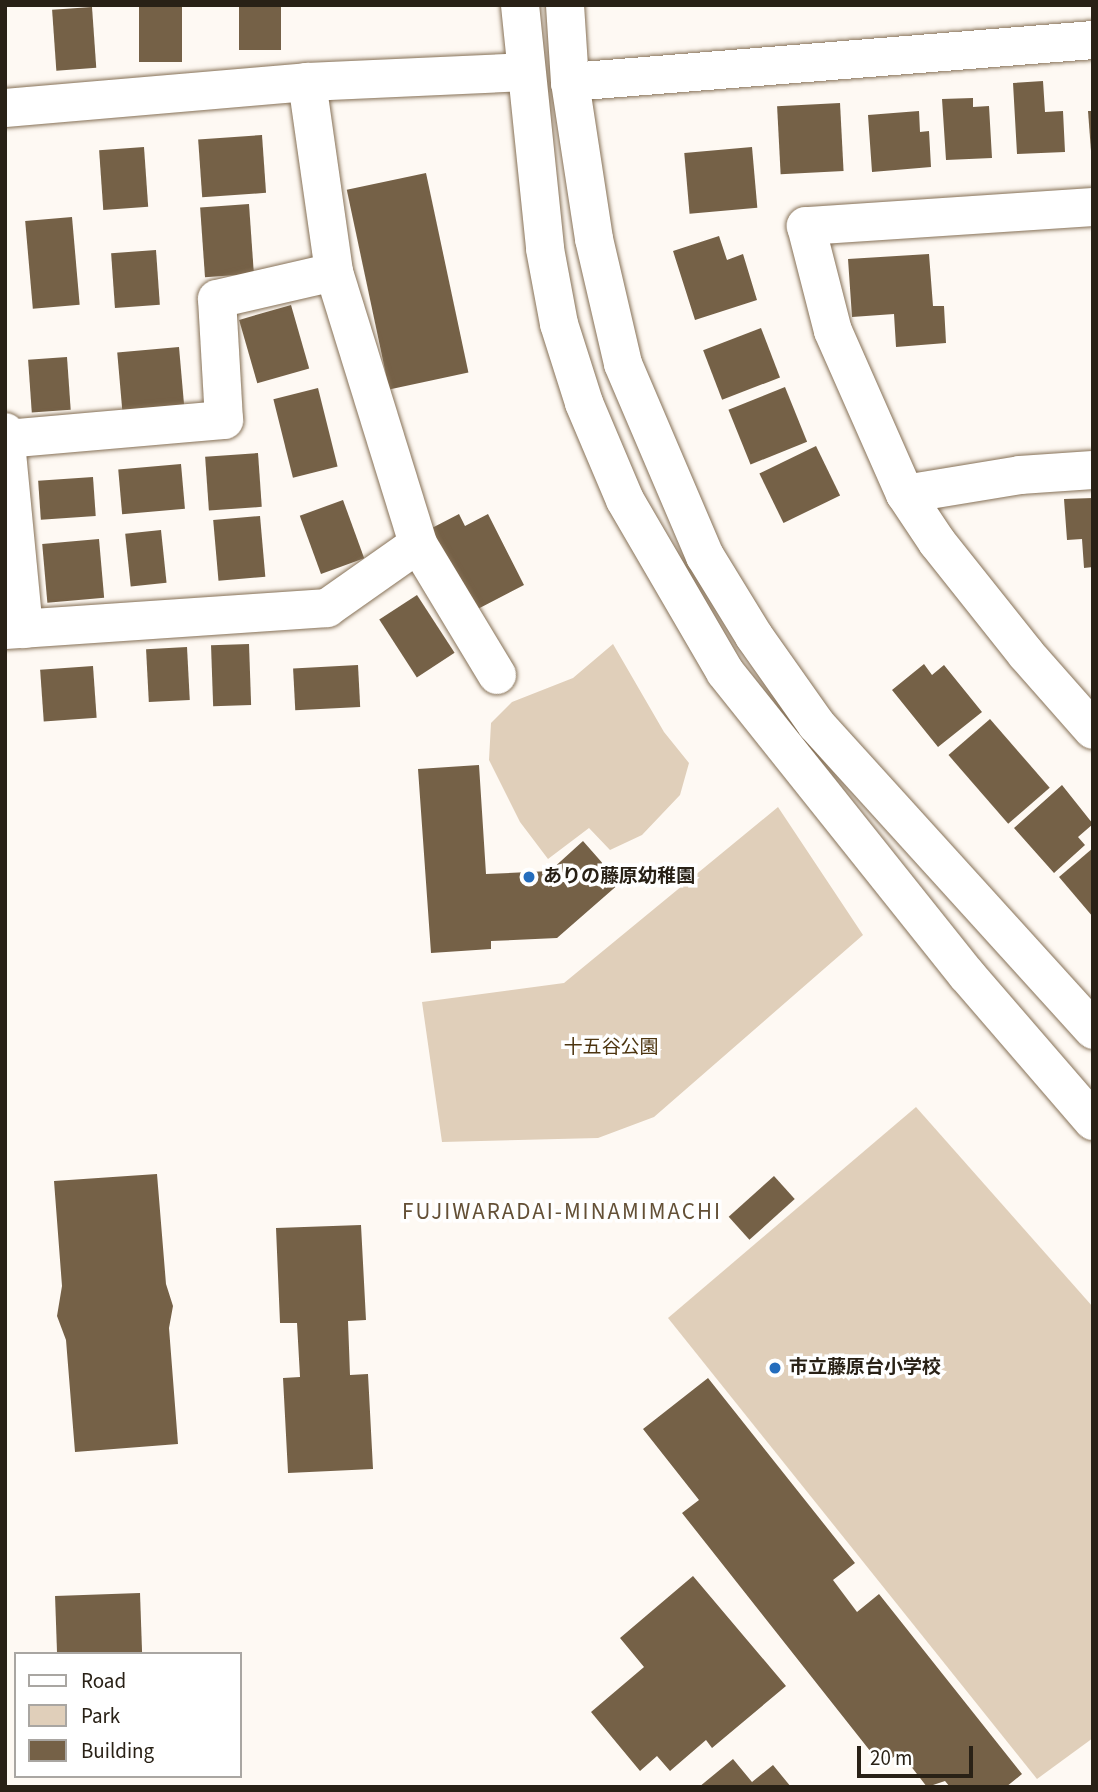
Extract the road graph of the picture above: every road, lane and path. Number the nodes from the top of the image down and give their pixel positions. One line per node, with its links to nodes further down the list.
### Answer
1 (520, 5): 4 (street)
2 (565, 5): 6 (street)
3 (1093, 40): 6 (street)
4 (525, 72): 5 (street); 19 (street)
5 (307, 82): 7 (street); 9 (street)
6 (570, 82): 18 (street)
7 (5, 108)
8 (1093, 207): 13 (street)
9 (334, 272): 11 (street); 14 (street)
10 (5, 432): 11 (street)
11 (6, 439): 15 (street)
12 (1093, 470): 13 (street)
13 (905, 494): 17 (street)
14 (418, 544): 15 (street); 16 (street)
15 (15, 629)
16 (497, 675)
17 (1093, 730)
18 (1093, 1030)
19 (1093, 1121)

